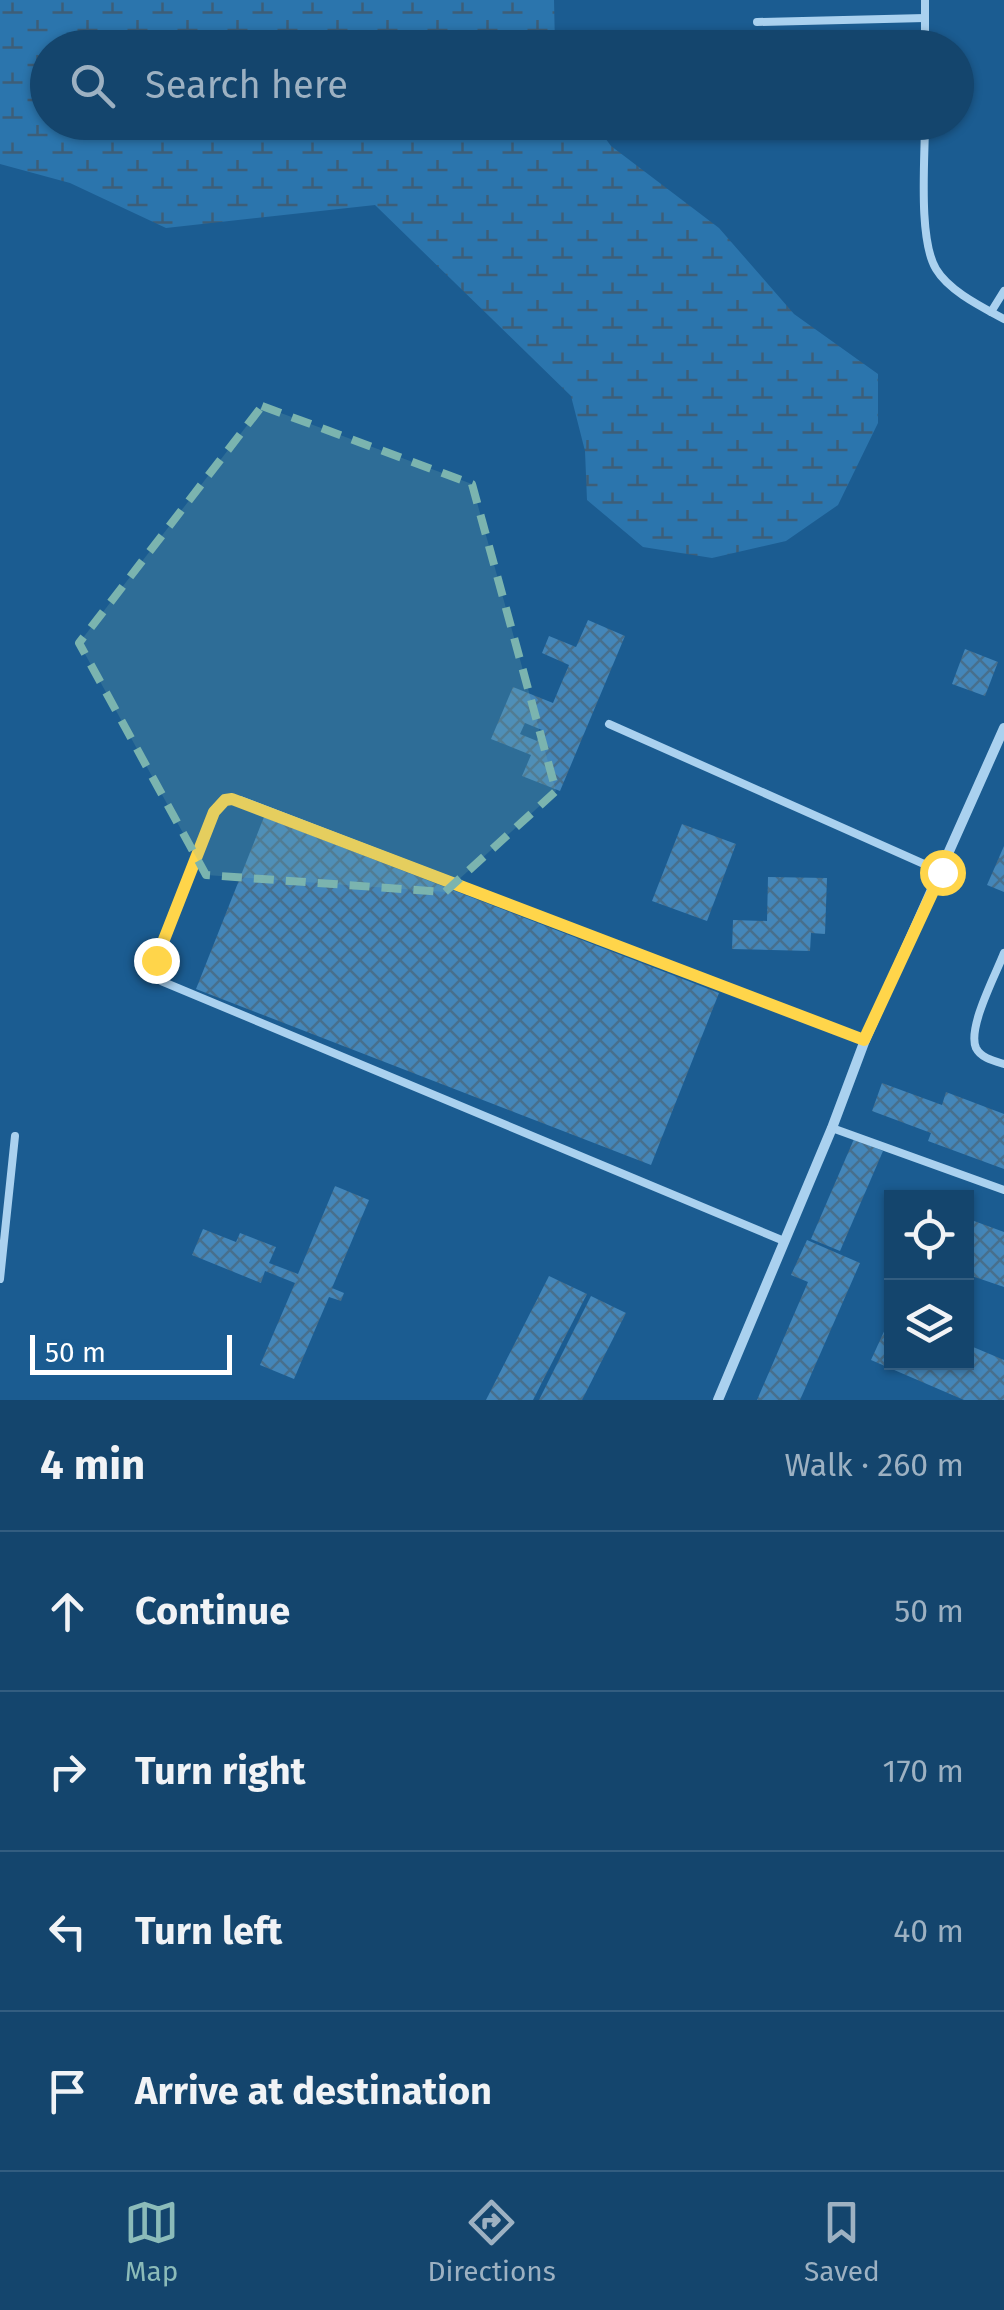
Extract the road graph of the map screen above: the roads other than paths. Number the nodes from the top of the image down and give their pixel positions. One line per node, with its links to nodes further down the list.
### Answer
1 (924, 0): 2 (lane)
2 (924, 18): 3 (lane); 4 (lane)
3 (756, 22)
4 (924, 30)
5 (925, 140): 7 (lane)
6 (1004, 291): 7 (lane)
7 (991, 312): 8 (lane)
8 (1004, 319)
9 (609, 724): 11 (lane)
10 (1004, 728): 11 (street)
11 (942, 872): 13 (street)
12 (1004, 953): 14 (lane)
13 (864, 1040): 15 (street); 18 (lane)
14 (1004, 1064)
15 (832, 1128): 17 (lane); 18 (street)
16 (15, 1136): 19 (lane)
17 (1004, 1190)
18 (784, 1240): 20 (street)
19 (0, 1279)
20 (718, 1400)

